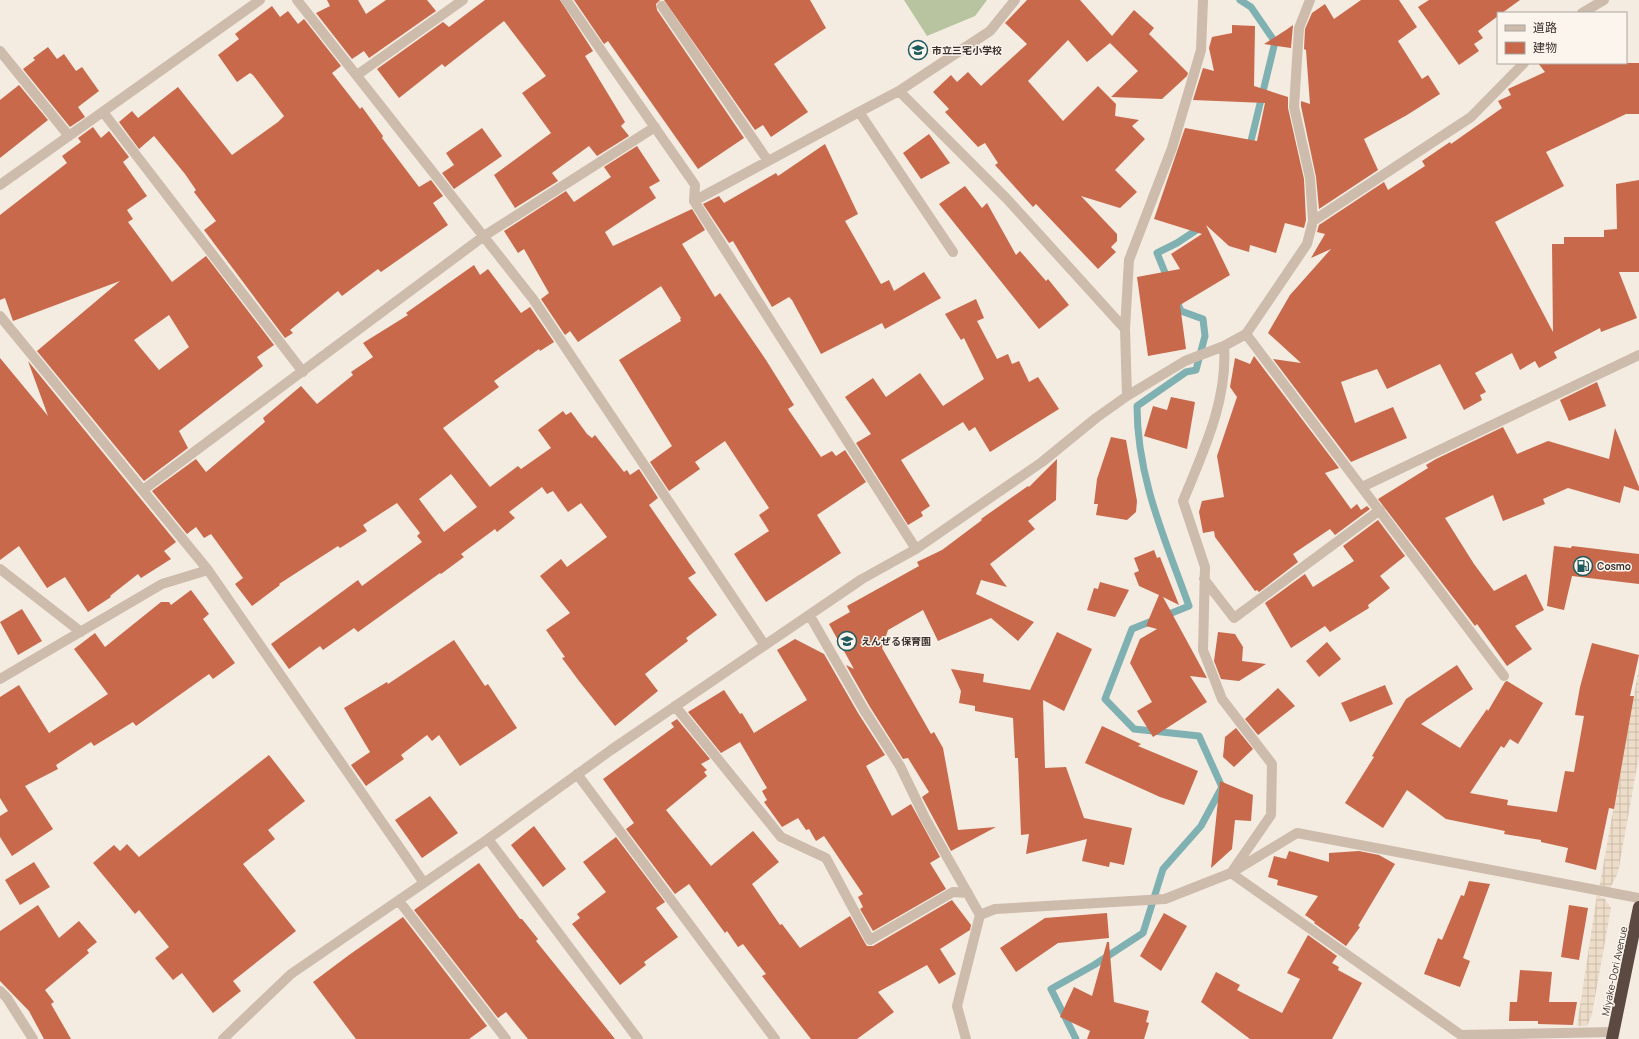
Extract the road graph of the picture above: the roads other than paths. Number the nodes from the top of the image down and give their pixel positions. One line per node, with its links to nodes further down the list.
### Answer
1 (260, 0): 15 (street)
2 (297, 0): 13 (street)
3 (463, 0): 13 (street)
4 (566, 0): 17 (street)
5 (1015, 0): 14 (street)
6 (1203, 0): 26 (street)
7 (1310, 0): 22 (street)
8 (1604, 0): 10 (street)
9 (662, 6): 19 (street)
10 (1584, 12)
11 (0, 51): 18 (street)
12 (1523, 64): 22 (street)
13 (357, 75): 23 (street)
14 (899, 91): 16 (street); 26 (street)
15 (103, 112): 18 (street); 30 (street)
16 (858, 112): 19 (street); 24 (street)
17 (655, 127): 21 (street); 23 (street)
18 (69, 136): 20 (street)
19 (768, 161): 21 (street)
20 (0, 185)
21 (694, 201): 35 (street)
22 (1313, 221): 27 (street)
23 (484, 236): 30 (street); 41 (street)
24 (953, 252)
25 (0, 316): 33 (street)
26 (1125, 329): 31 (street)
27 (1246, 334): 28 (street); 32 (street)
28 (1224, 346): 31 (street); 38 (street)
29 (1639, 355): 32 (street)
30 (303, 372): 33 (street)
31 (1127, 396): 35 (street)
32 (1362, 487): 34 (street)
33 (143, 490): 37 (street)
34 (1380, 510): 38 (street); 42 (street)
35 (916, 549): 39 (street)
36 (0, 569): 40 (street)
37 (208, 570): 40 (street); 48 (street)
38 (1204, 579): 47 (street)
39 (810, 616): 41 (street); 49 (street)
40 (81, 632): 43 (street)
41 (764, 644): 44 (street)
42 (1504, 676)
43 (0, 680)
44 (675, 706): 45 (street); 49 (street)
45 (578, 774): 46 (street); 61 (street)
46 (488, 839): 48 (street); 60 (street)
47 (1231, 873): 50 (street); 53 (street); 56 (street)
48 (424, 883): 51 (street)
49 (968, 893): 53 (street)
50 (1639, 898)
51 (399, 901): 58 (street); 59 (street)
52 (1639, 907): 54 (highway, Miyake-Dori Avenue)
53 (980, 915): 62 (street)
54 (1636, 937): 56 (highway, Miyake-Dori Avenue)
55 (0, 991): 57 (street)
56 (1613, 1036)
57 (33, 1039)
58 (223, 1039)
59 (506, 1039)
60 (638, 1039)
61 (775, 1039)
62 (966, 1039)

